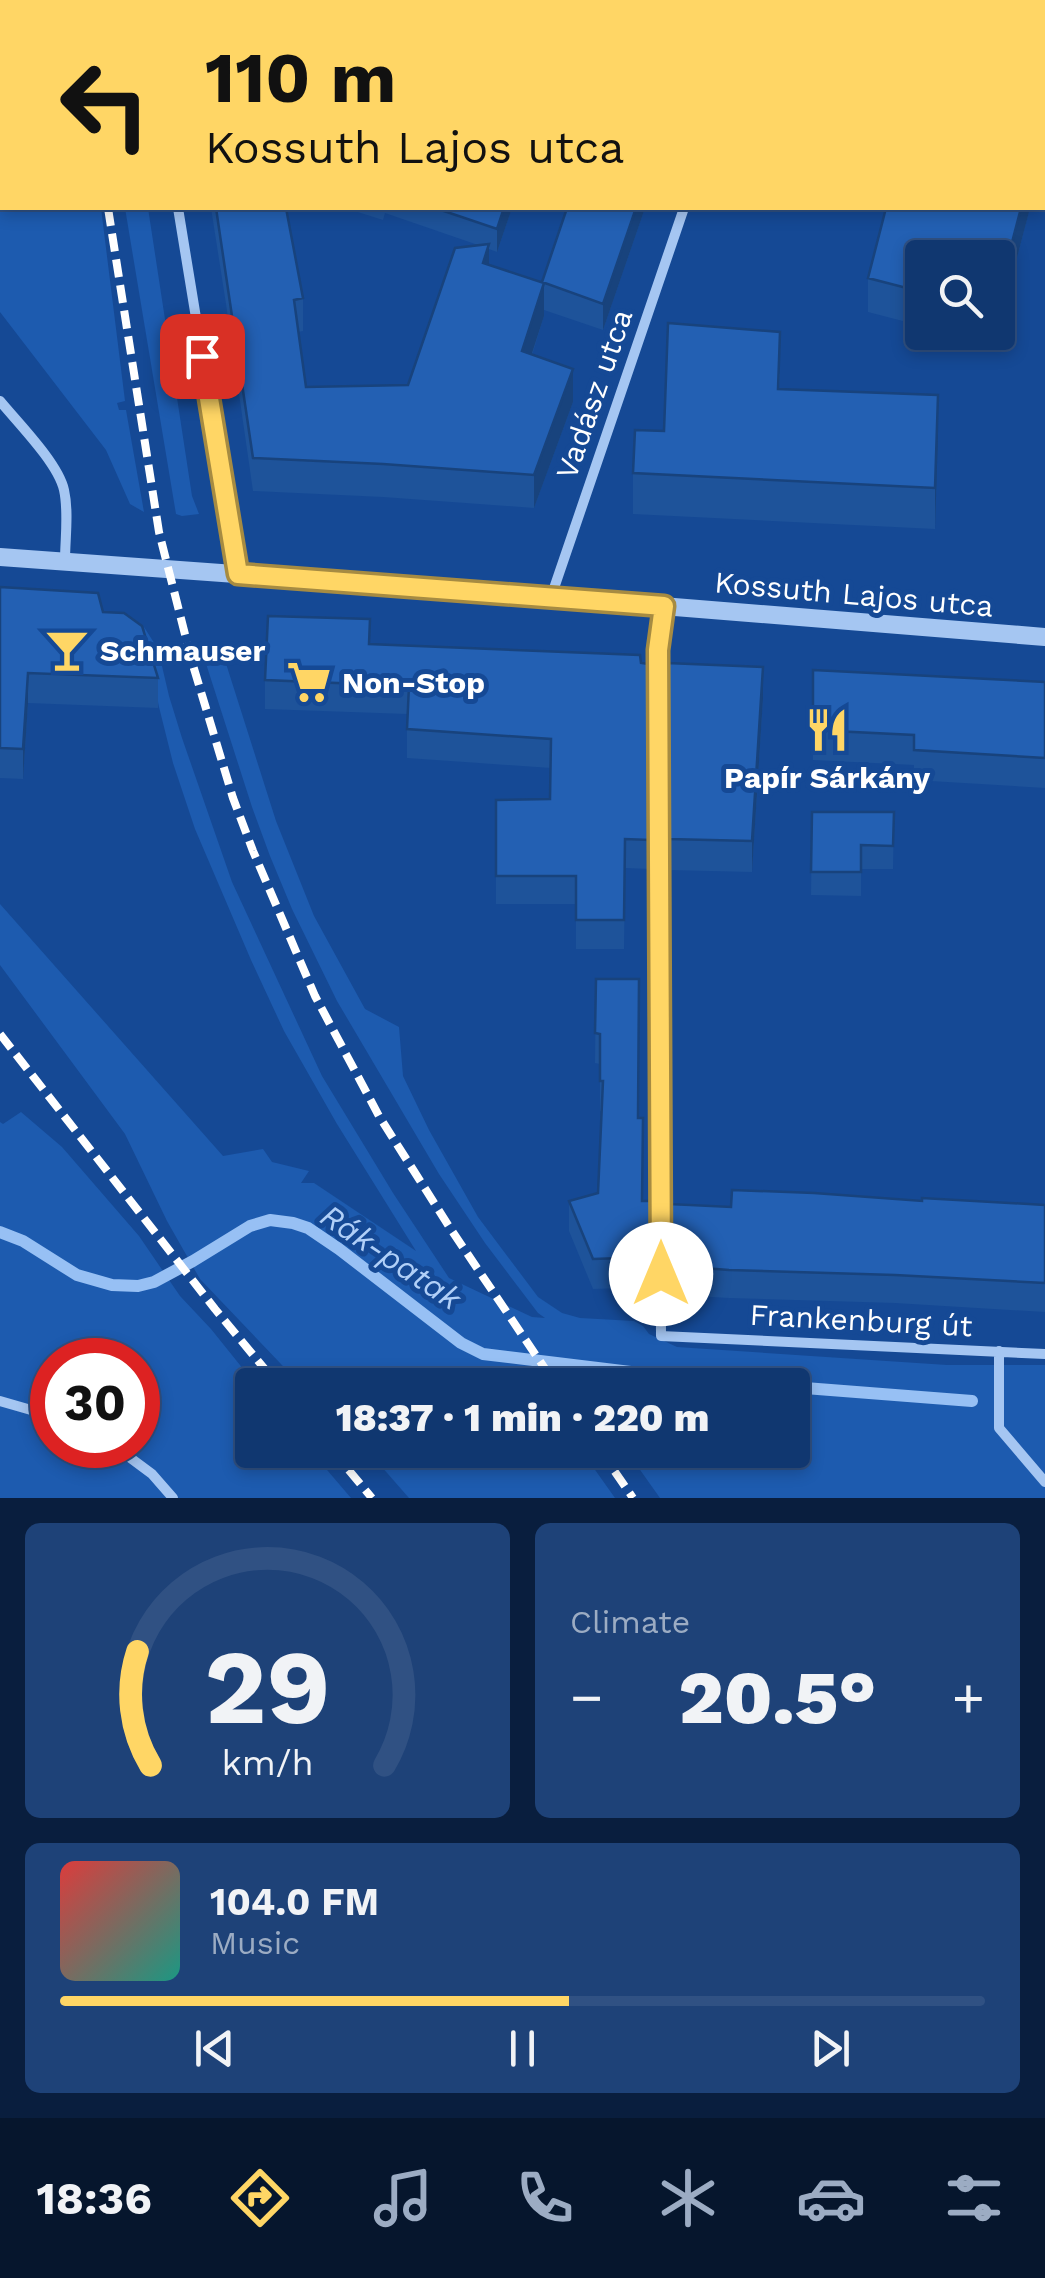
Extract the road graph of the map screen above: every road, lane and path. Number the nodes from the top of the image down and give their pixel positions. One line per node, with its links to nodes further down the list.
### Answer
1 (178, 210): 6 (street)
2 (683, 210): 7 (street, Vadász utca)
3 (0, 400): 5 (street)
4 (0, 557): 5 (street, Kossuth Lajos utca)
5 (65, 561): 6 (street, Kossuth Lajos utca)
6 (238, 574): 7 (street, Kossuth Lajos utca)
7 (551, 597): 8 (street, Kossuth Lajos utca)
8 (664, 606): 9 (street, Kossuth Lajos utca); 10 (street, Frankenburg út)
9 (1045, 637)
10 (1000, 1351): 11 (street, Frankenburg út); 15 (street, Frankenburg út)
11 (1045, 1354)
12 (0, 1401): 13 (street)
13 (30, 1410)
14 (144, 1468): 16 (street)
15 (1045, 1482)
16 (172, 1498)

